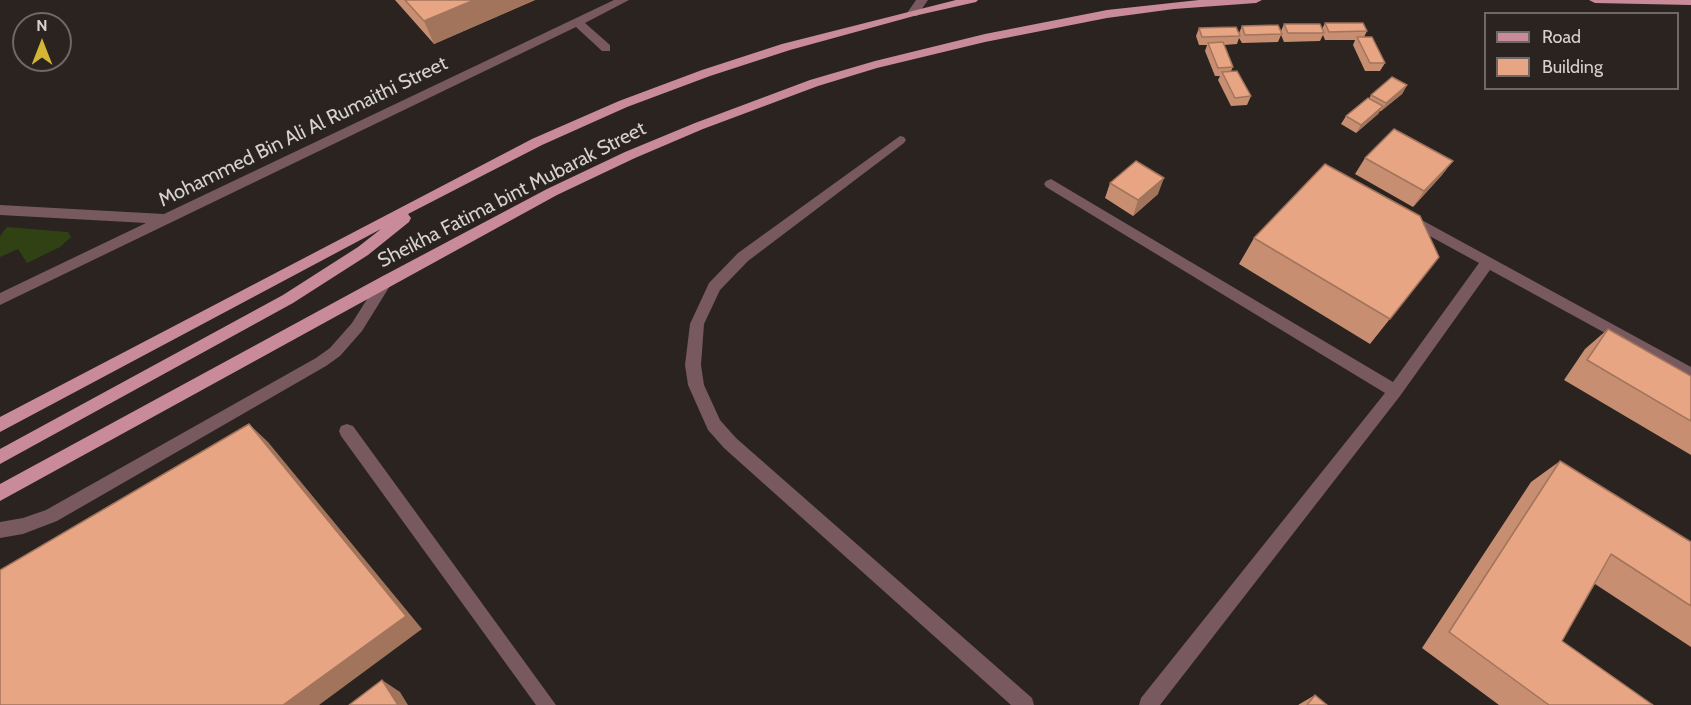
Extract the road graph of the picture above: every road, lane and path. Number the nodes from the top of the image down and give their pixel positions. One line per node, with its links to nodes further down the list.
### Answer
1 (622, 0): 8 (street, Mohammed Bin Ali Al Rumaithi Street)
2 (922, 0): 7 (street)
3 (972, 0): 7 (main road, Sheikha Fatima bint Mubarak Street)
4 (1256, 0): 17 (main road, Sheikha Fatima bint Mubarak Street)
5 (1595, 0): 6 (main road)
6 (1691, 2)
7 (913, 13): 12 (main road, Sheikha Fatima bint Mubarak Street)
8 (577, 22): 9 (street); 15 (street, Mohammed Bin Ali Al Rumaithi Street)
9 (606, 48)
10 (900, 140): 27 (street)
11 (1051, 184): 20 (street)
12 (424, 200): 21 (main road, Sheikha Fatima bint Mubarak Street); 23 (main road)
13 (0, 210): 15 (street)
14 (1395, 211): 16 (street)
15 (165, 219): 18 (street, Mohammed Bin Ali Al Rumaithi Street)
16 (1488, 262): 19 (street); 20 (street)
17 (386, 281): 24 (main road, Sheikha Fatima bint Mubarak Street); 25 (street)
18 (0, 298)
19 (1691, 374)
20 (1395, 391): 28 (street)
21 (0, 425)
22 (347, 431): 26 (street)
23 (0, 457)
24 (0, 493)
25 (0, 530)
26 (547, 705)
27 (1025, 705)
28 (1148, 705)

